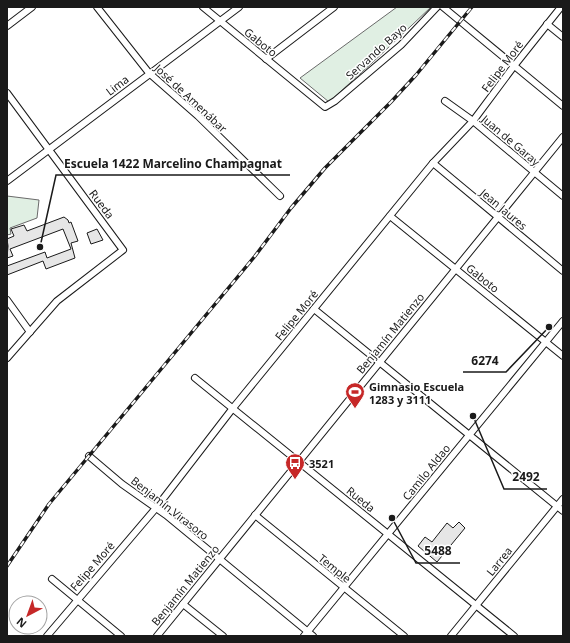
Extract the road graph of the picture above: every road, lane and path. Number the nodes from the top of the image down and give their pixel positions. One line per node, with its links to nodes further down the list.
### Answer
1 (32, 7): 11 (street)
2 (97, 7): 15 (street, José de Amenábar)
3 (203, 7): 9 (street, Gaboto)
4 (239, 7): 9 (street, Lima)
5 (334, 7): 13 (street)
6 (437, 7): 19 (street, Servando Bayo)
7 (443, 7): 14 (street)
8 (561, 7): 10 (street, Felipe Moré)
9 (220, 21): 13 (street, Gaboto); 15 (street, Lima)
10 (547, 24): 12 (street); 14 (street, Felipe Moré)
11 (7, 26)
12 (563, 37)
13 (266, 59): 19 (street, Gaboto)
14 (514, 66): 18 (street); 20 (street, Felipe Moré)
15 (149, 73): 22 (street, Lima); 26 (street, José de Amenábar)
16 (7, 93): 22 (street, Rueda)
17 (445, 101): 20 (street, Juan de Garay)
18 (563, 106)
19 (325, 107)
20 (473, 121): 23 (street, Felipe Moré); 24 (street, Juan de Garay)
21 (563, 137): 24 (street, Benjamín Matienzo)
22 (49, 149): 25 (street, Lima); 35 (street, Rueda)
23 (433, 164): 28 (street, Felipe Moré); 29 (street, Jean Jaures)
24 (534, 172): 27 (street, Juan de Garay); 29 (street, Benjamín Matienzo)
25 (7, 181)
26 (280, 196)
27 (563, 196)
28 (390, 216): 30 (street, Gaboto); 33 (street, Felipe Moré)
29 (498, 217): 30 (street, Benjamín Matienzo); 31 (street, Jean Jaures)
30 (455, 269): 36 (street, Gaboto); 39 (street, Benjamín Matienzo)
31 (563, 271)
32 (7, 300): 35 (street)
33 (314, 309): 39 (street); 41 (street, Felipe Moré)
34 (563, 321): 36 (street, Camilo Aldao)
35 (30, 332): 38 (street)
36 (545, 342): 37 (street, Gaboto); 42 (street, Camilo Aldao)
37 (563, 356)
38 (7, 358)
39 (379, 362): 42 (street); 44 (street, Benjamín Matienzo)
40 (196, 378): 41 (street, Rueda)
41 (233, 408): 44 (street, Rueda); 47 (street, Felipe Moré)
42 (469, 435): 46 (street); 50 (street, Camilo Aldao)
43 (89, 456): 47 (street, Benjamín Virasoro)
44 (298, 461): 49 (street, Benjamín Matienzo); 50 (street, Rueda)
45 (563, 499): 46 (street, Larrea)
46 (557, 506): 48 (street); 56 (street, Larrea)
47 (156, 508): 51 (street, Benjamín Virasoro); 54 (street, Felipe Moré)
48 (563, 511)
49 (255, 515): 51 (street, Benjamín Matienzo); 53 (street, Temple)
50 (388, 534): 53 (street, Camilo Aldao); 56 (street, Rueda)
51 (219, 559): 55 (street, Benjamín Matienzo); 57 (street, Benjamín Virasoro)
52 (52, 579): 54 (street)
53 (344, 588): 57 (street, Camilo Aldao); 63 (street, Temple)
54 (77, 600): 58 (street, Felipe Moré); 59 (street)
55 (183, 604): 60 (street, Benjamín Matienzo); 61 (street)
56 (476, 605): 64 (street, Larrea); 65 (street, Rueda)
57 (306, 634): 62 (street, Benjamín Virasoro)
58 (47, 636)
59 (121, 636)
60 (157, 636)
61 (223, 636)
62 (314, 636)
63 (404, 636)
64 (451, 636)
65 (514, 636)

